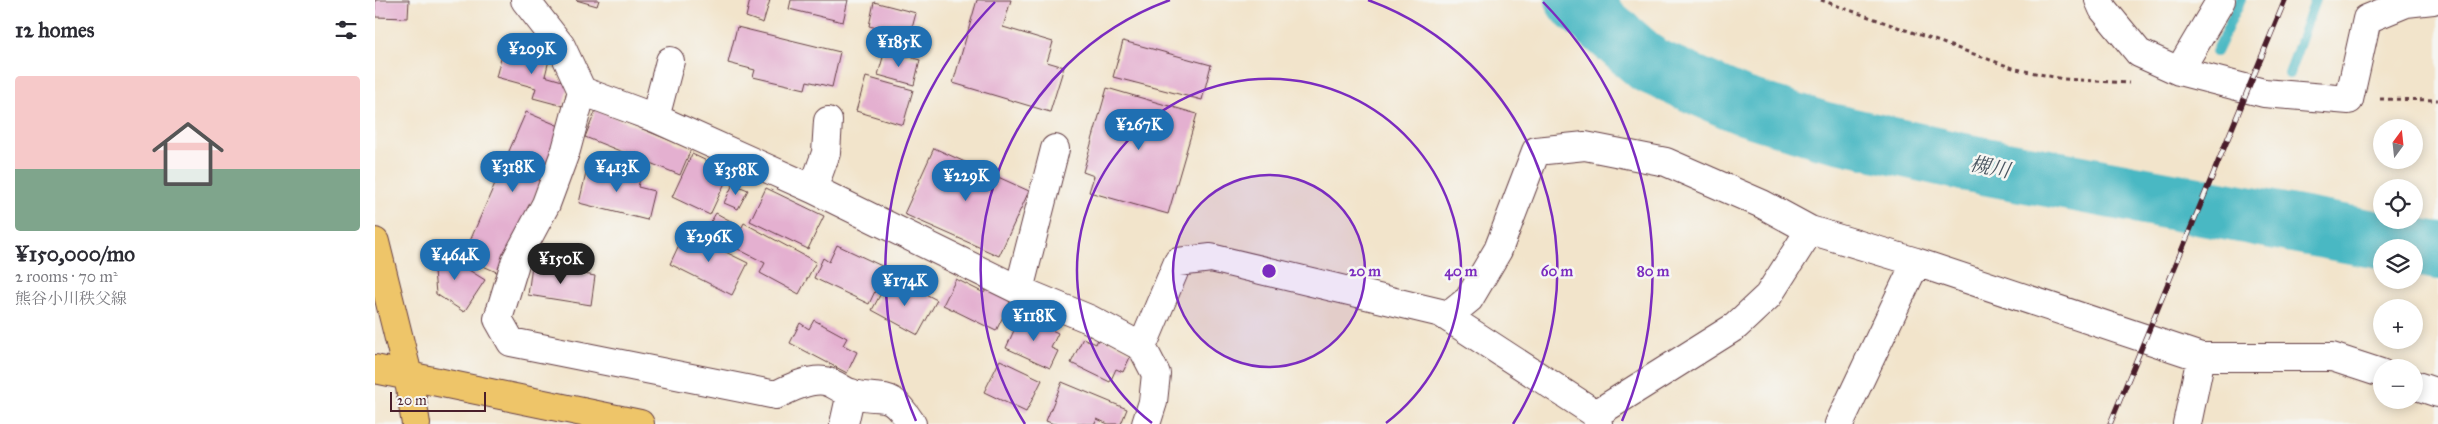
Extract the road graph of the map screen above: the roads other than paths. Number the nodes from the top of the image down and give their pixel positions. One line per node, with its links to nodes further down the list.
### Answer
1 (525, 0): 7 (street)
2 (2099, 0): 6 (street)
3 (2221, 0): 6 (street)
4 (2433, 0): 6 (street)
5 (670, 61): 8 (street)
6 (2179, 71)
7 (582, 91): 8 (street); 23 (street)
8 (655, 118): 11 (street)
9 (827, 121): 11 (street)
10 (1055, 149): 15 (street)
11 (813, 189): 15 (street)
12 (1810, 230): 14 (street); 16 (street); 25 (street)
13 (375, 242): 21 (main road)
14 (1915, 262): 18 (street); 31 (street)
15 (1019, 290): 17 (street)
16 (1447, 317): 17 (street); 25 (street)
17 (1142, 347): 30 (street)
18 (2201, 356): 20 (street); 32 (street)
19 (375, 369): 21 (main road)
20 (2373, 371)
21 (408, 375): 26 (main road); 27 (main road)
22 (2423, 388): 24 (street)
23 (851, 393): 28 (street); 29 (street)
24 (2438, 393)
25 (1597, 419)
26 (416, 424)
27 (640, 424)
28 (844, 424)
29 (912, 424)
30 (1146, 424)
31 (1839, 424)
32 (2187, 424)

